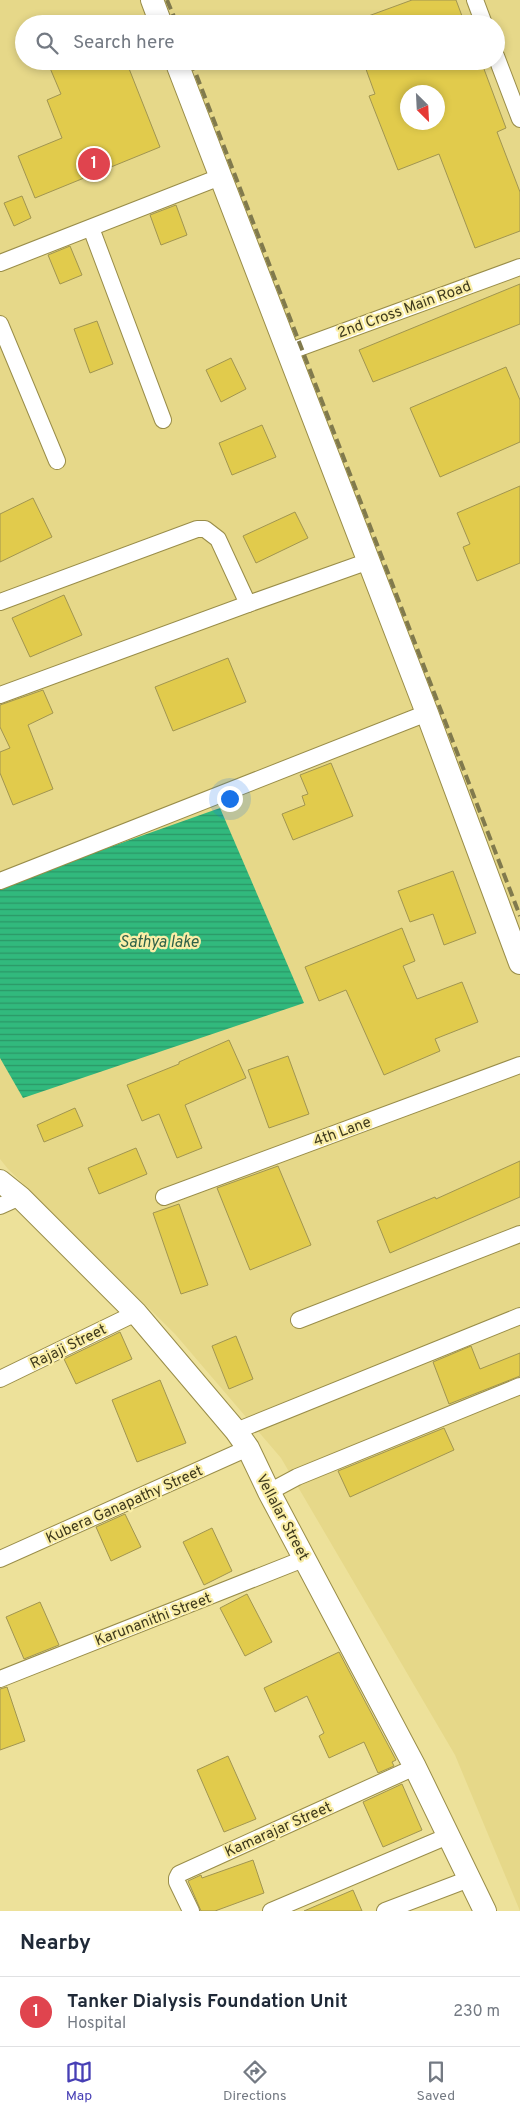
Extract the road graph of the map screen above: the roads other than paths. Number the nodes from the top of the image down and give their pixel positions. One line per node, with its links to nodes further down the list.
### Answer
1 (152, 0): 3 (street)
2 (475, 0): 4 (street)
3 (158, 15)
4 (481, 15)
5 (179, 70): 8 (street)
6 (501, 70): 7 (street)
7 (520, 119)
8 (220, 177): 9 (street); 13 (street)
9 (91, 228): 10 (street); 14 (street)
10 (0, 263)
11 (520, 267): 13 (street, 2nd Cross Main Road)
12 (0, 324): 15 (street)
13 (288, 352): 16 (street)
14 (163, 420)
15 (57, 461)
16 (368, 561): 18 (street); 20 (street)
17 (0, 602): 18 (street)
18 (248, 604): 19 (street)
19 (0, 695)
20 (427, 714): 21 (street); 22 (street)
21 (0, 881)
22 (520, 963)
23 (520, 1065): 25 (street, 4th Lane)
24 (0, 1181): 26 (street, Vellalar Street)
25 (164, 1197)
26 (10, 1201): 28 (street, Vellalar Street)
27 (520, 1234): 30 (street)
28 (136, 1313): 31 (street, Rajaji Street); 33 (street, Vellalar Street)
29 (520, 1316): 33 (street, Kubera Ganapathy Street)
30 (299, 1320)
31 (0, 1379)
32 (520, 1386): 34 (street)
33 (242, 1440): 34 (street, Vellalar Street); 36 (street, Kubera Ganapathy Street)
34 (269, 1492): 35 (street, Vellalar Street)
35 (306, 1558): 37 (street, Karunanithi Street); 38 (street, Vellalar Street)
36 (0, 1559)
37 (0, 1679)
38 (415, 1767): 39 (street, Vellalar Street); 41 (street, Kamarajar Street)
39 (448, 1836): 40 (street, Vellalar Street); 42 (street)
40 (469, 1879): 43 (street); 44 (street, Vellalar Street)
41 (191, 1911)
42 (271, 1911)
43 (385, 1911)
44 (484, 1911)

